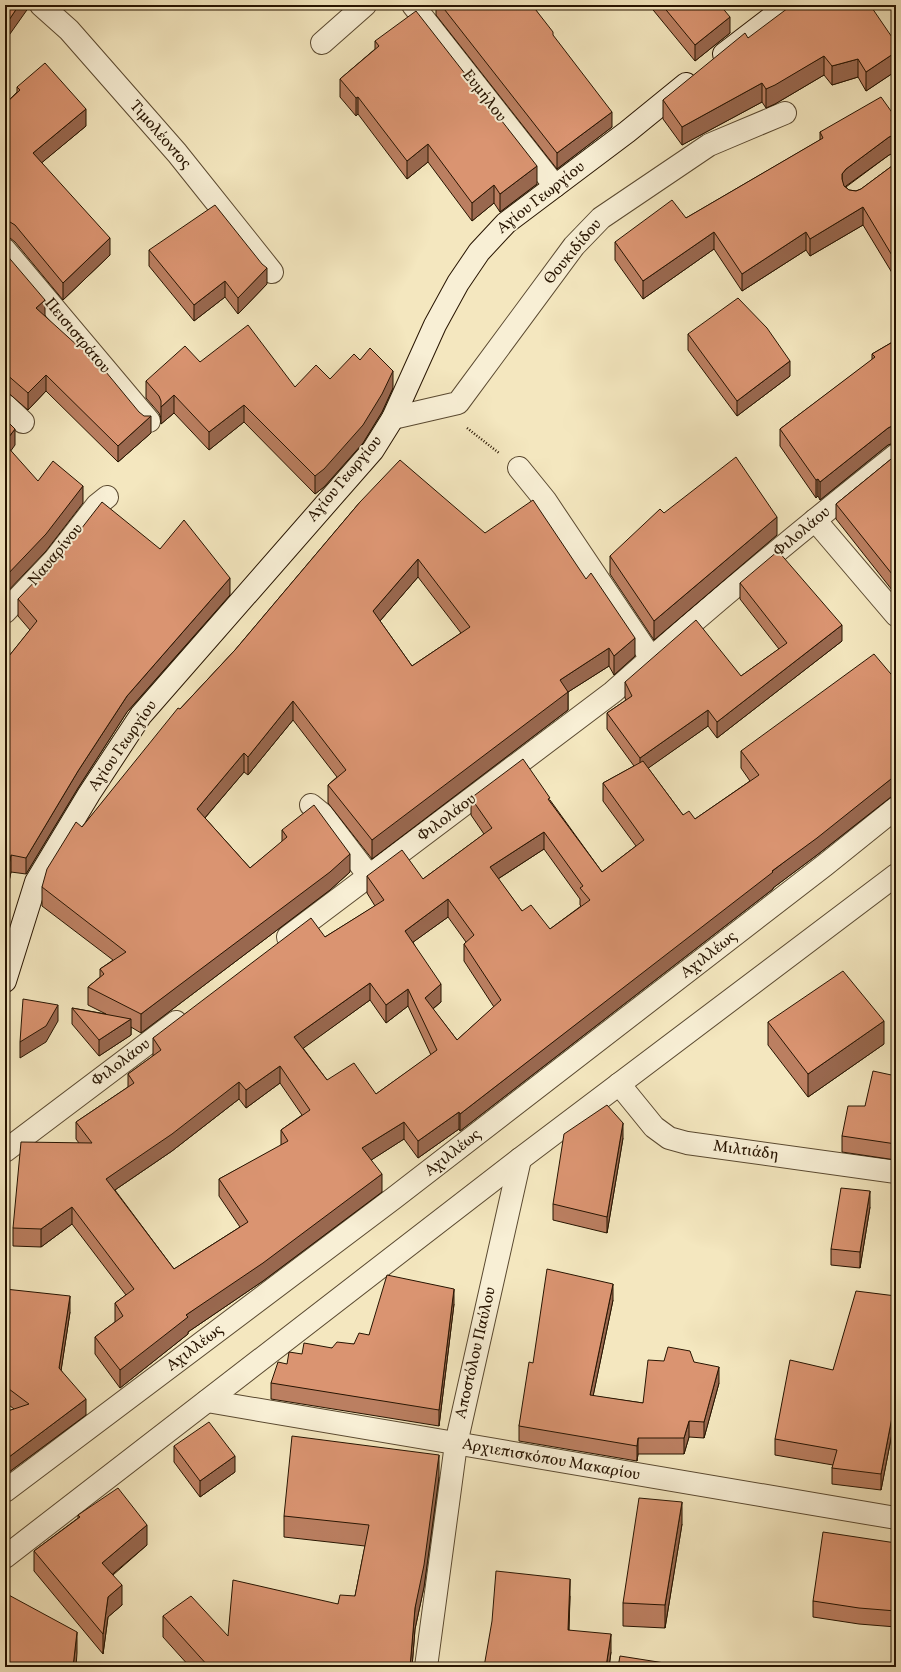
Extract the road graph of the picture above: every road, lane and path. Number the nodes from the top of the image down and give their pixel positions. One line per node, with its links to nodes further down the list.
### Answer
1 (41, 5): 9 (street, Τιμολέοντος)
2 (365, 5): 5 (street)
3 (413, 5): 7 (street, Ευμήλου)
4 (788, 5): 7 (street, Αγίου Γεωργίου)
5 (322, 43)
6 (785, 113): 11 (street, Θουκιδίδου)
7 (554, 186): 12 (street, Αγίου Γεωργίου)
8 (5, 250): 14 (street, Πεισιστράτου)
9 (272, 272)
10 (5, 405): 13 (street)
11 (442, 407): 12 (street, Θουκιδίδου); 16 (path)
12 (393, 418): 27 (street, Αγίου Γεωργίου)
13 (23, 422)
14 (149, 422)
15 (896, 455): 18 (street, Φιλολάου)
16 (519, 468): 21 (street)
17 (107, 497): 19 (street, Ναυαρίνου)
18 (815, 520): 20 (street); 21 (street, Φιλολάου)
19 (5, 612)
20 (896, 615)
21 (652, 658): 25 (street, Φιλολάου)
22 (310, 805): 25 (street)
23 (896, 808): 35 (street, Αχιλλέως)
24 (896, 875): 29 (street)
25 (369, 876): 26 (street, Φιλολάου)
26 (275, 947)
27 (5, 981)
28 (193, 1009): 30 (street, Φιλολάου)
29 (619, 1084): 31 (street); 32 (street, Μιλτιάδη)
30 (5, 1151)
31 (520, 1159): 33 (street); 34 (street, Αποστόλου Παύλου)
32 (896, 1172)
33 (207, 1401): 34 (street, Αρχιεπισκόπου Μακαρίου); 37 (street)
34 (456, 1444): 36 (street, Αρχιεπισκόπου Μακαρίου); 38 (street, Αποστόλου Παύλου)
35 (5, 1491)
36 (896, 1518)
37 (5, 1557)
38 (426, 1667)

